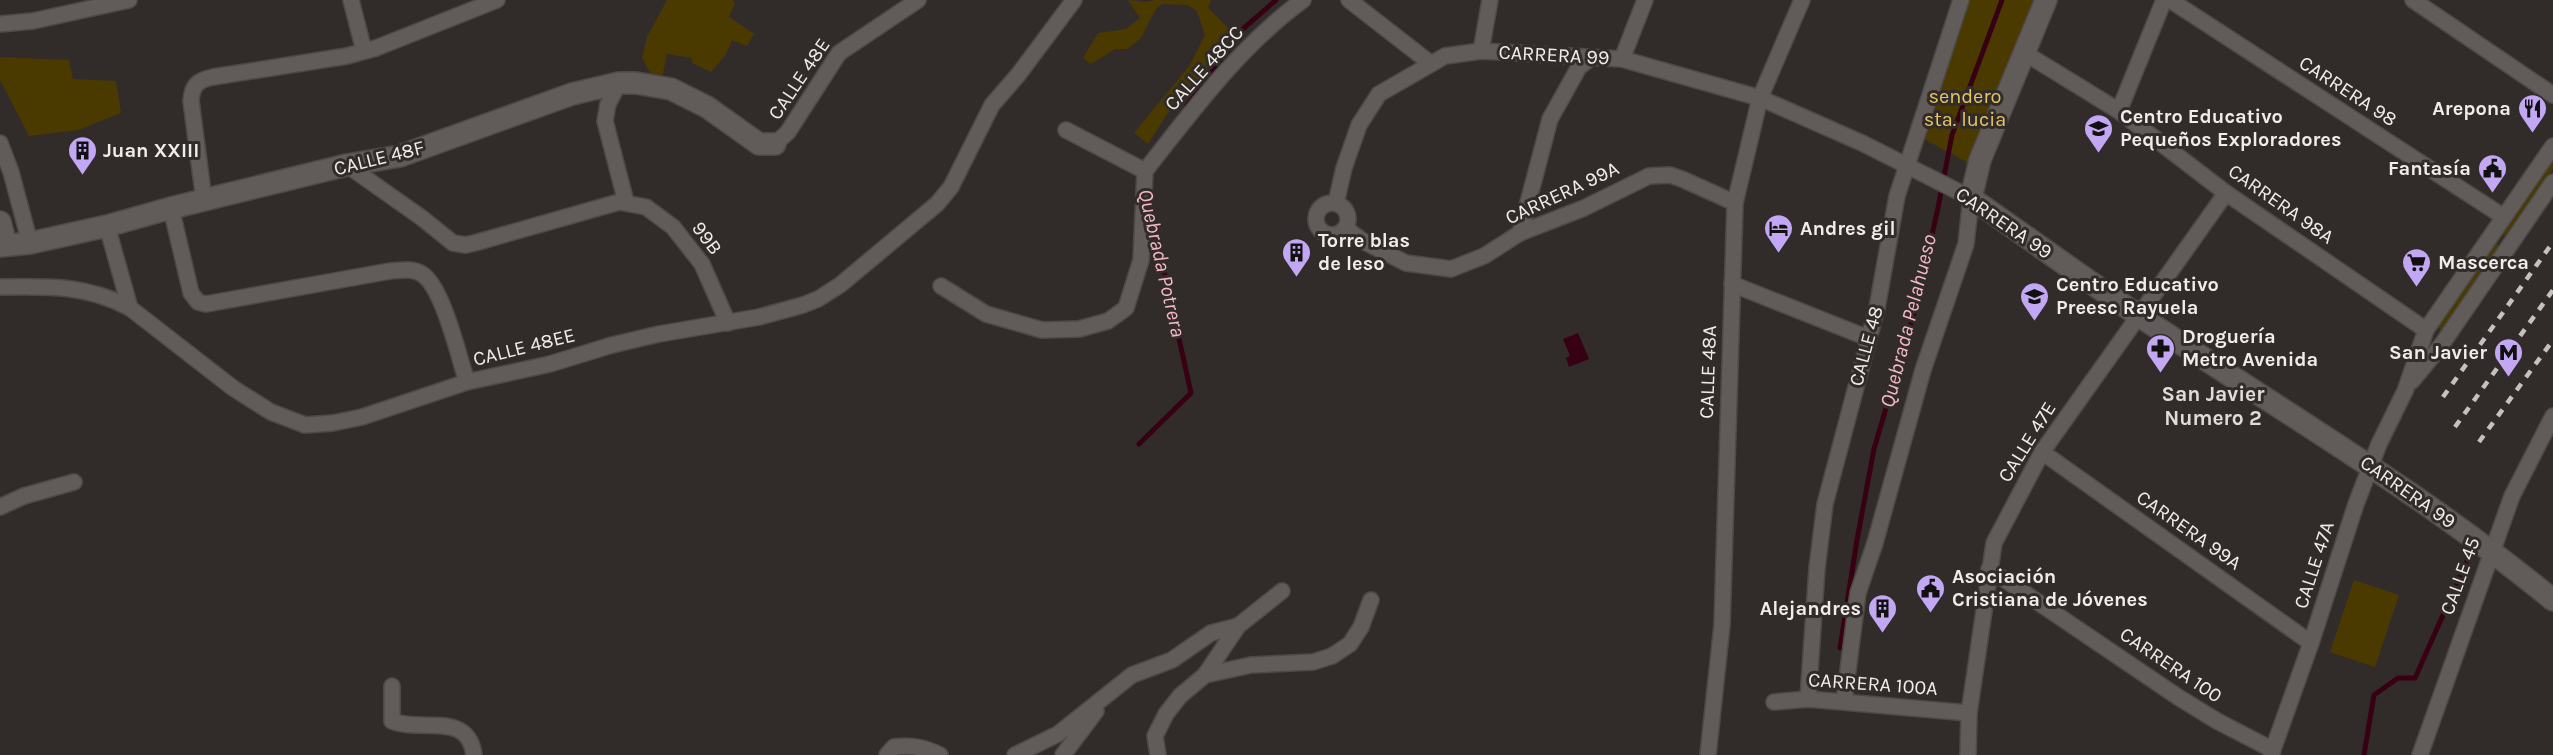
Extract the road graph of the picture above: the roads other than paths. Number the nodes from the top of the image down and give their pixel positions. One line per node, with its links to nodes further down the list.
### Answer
1 (129, 0): 16 (street)
2 (351, 0): 17 (street)
3 (497, 0): 17 (street)
4 (918, 0): 29 (street, CALLE 48E)
5 (1074, 0): 54 (street, CALLE 48EE)
6 (1303, 0): 33 (street, CALLE 48CC)
7 (1349, 0): 22 (street)
8 (1490, 0): 18 (street)
9 (1645, 0): 21 (street)
10 (1802, 0): 25 (street, CALLE 48A)
11 (1961, 0): 32 (street, CALLE 48)
12 (2046, 0): 19 (street)
13 (2164, 0): 26 (street)
14 (2170, 0): 42 (street, CARRERA 98)
15 (2413, 0): 24 (street)
16 (0, 24)
17 (364, 51): 37 (street)
18 (1481, 51): 20 (street, CARRERA 99); 22 (street, CARRERA 99)
19 (2024, 52): 26 (street, CARRERA 98A); 36 (street)
20 (1592, 57): 21 (street, CARRERA 99); 46 (street)
21 (1623, 59): 25 (street, CARRERA 99)
22 (1430, 63): 39 (street, CARRERA 99)
23 (619, 83): 29 (street, CALLE 48F); 31 (street, CALLE 48F); 38 (street)
24 (2553, 95)
25 (1760, 98): 32 (street, CARRERA 99); 40 (street, CALLE 48A)
26 (2119, 111): 35 (street, CARRERA 98A)
27 (1066, 130): 33 (street)
28 (0, 143): 47 (street)
29 (775, 144)
30 (2553, 146): 42 (street, CALLE 47A)
31 (347, 165): 37 (street, CALLE 48F); 38 (street)
32 (1911, 168): 36 (street, CARRERA 99); 56 (street, CALLE 48)
33 (1145, 171): 50 (street)
34 (2553, 182): 58 (street, CALLE 47A)
35 (2226, 193): 53 (street, CALLE 47E); 55 (street, CARRERA 98A)
36 (1967, 196): 53 (street, CARRERA 99); 76 (street)
37 (204, 200): 41 (street, CALLE 48F)
38 (626, 202): 54 (street, 99B)
39 (1336, 203): 45 (street); 45 (street)
40 (1736, 203): 46 (street, CARRERA 99A); 49 (street, CALLE 48A)
41 (171, 208): 44 (street, CALLE 48F); 57 (street)
42 (2504, 217): 55 (street, CALLE 47A)
43 (0, 222): 48 (street)
44 (107, 226): 47 (street, CALLE 48F); 52 (street)
45 (1345, 228): 46 (street, CARRERA 99A)
46 (1520, 233)
47 (30, 243): 48 (street, CALLE 48F)
48 (3, 245)
49 (1732, 284): 56 (street); 85 (street, CALLE 48A)
50 (941, 286)
51 (0, 287): 52 (street, CALLE 48EE)
52 (130, 308): 57 (street, CALLE 48EE)
53 (2139, 315): 60 (street, CALLE 47E); 61 (street, CARRERA 99)
54 (728, 323): 57 (street, CALLE 48EE)
55 (2426, 330): 58 (street, CALLE 47A)
56 (1868, 338): 74 (street, CALLE 48)
57 (467, 382)
58 (2405, 391): 61 (street, CALLE 47A)
59 (2553, 416): 64 (street, CALLE 45)
60 (2042, 452): 65 (street, CALLE 47E); 70 (street, CARRERA 99A)
61 (2370, 467): 64 (street, CARRERA 99); 70 (street, CALLE 47A)
62 (74, 482): 63 (street)
63 (0, 507)
64 (2491, 551): 68 (street, CARRERA 99); 87 (street, CALLE 45)
65 (1989, 569): 77 (street, CALLE 47E); 78 (street, CARRERA 100)
66 (1282, 591): 69 (street)
67 (1371, 600): 71 (street)
68 (2553, 600)
69 (1238, 626): 71 (street); 73 (street)
70 (2311, 643): 78 (street, CALLE 47A)
71 (1205, 675): 84 (street)
72 (392, 686): 79 (street)
73 (1106, 696): 82 (street); 83 (street)
74 (1808, 699): 75 (street, CARRERA 100A); 76 (street, CARRERA 100A)
75 (1774, 702)
76 (1844, 702): 77 (street, CARRERA 100A)
77 (1969, 713): 86 (street, CALLE 47E)
78 (2272, 752)
79 (474, 755)
80 (887, 755): 81 (street)
81 (940, 755)
82 (1015, 755)
83 (1063, 755)
84 (1158, 755)
85 (1708, 755)
86 (1968, 755)
87 (2420, 755)

